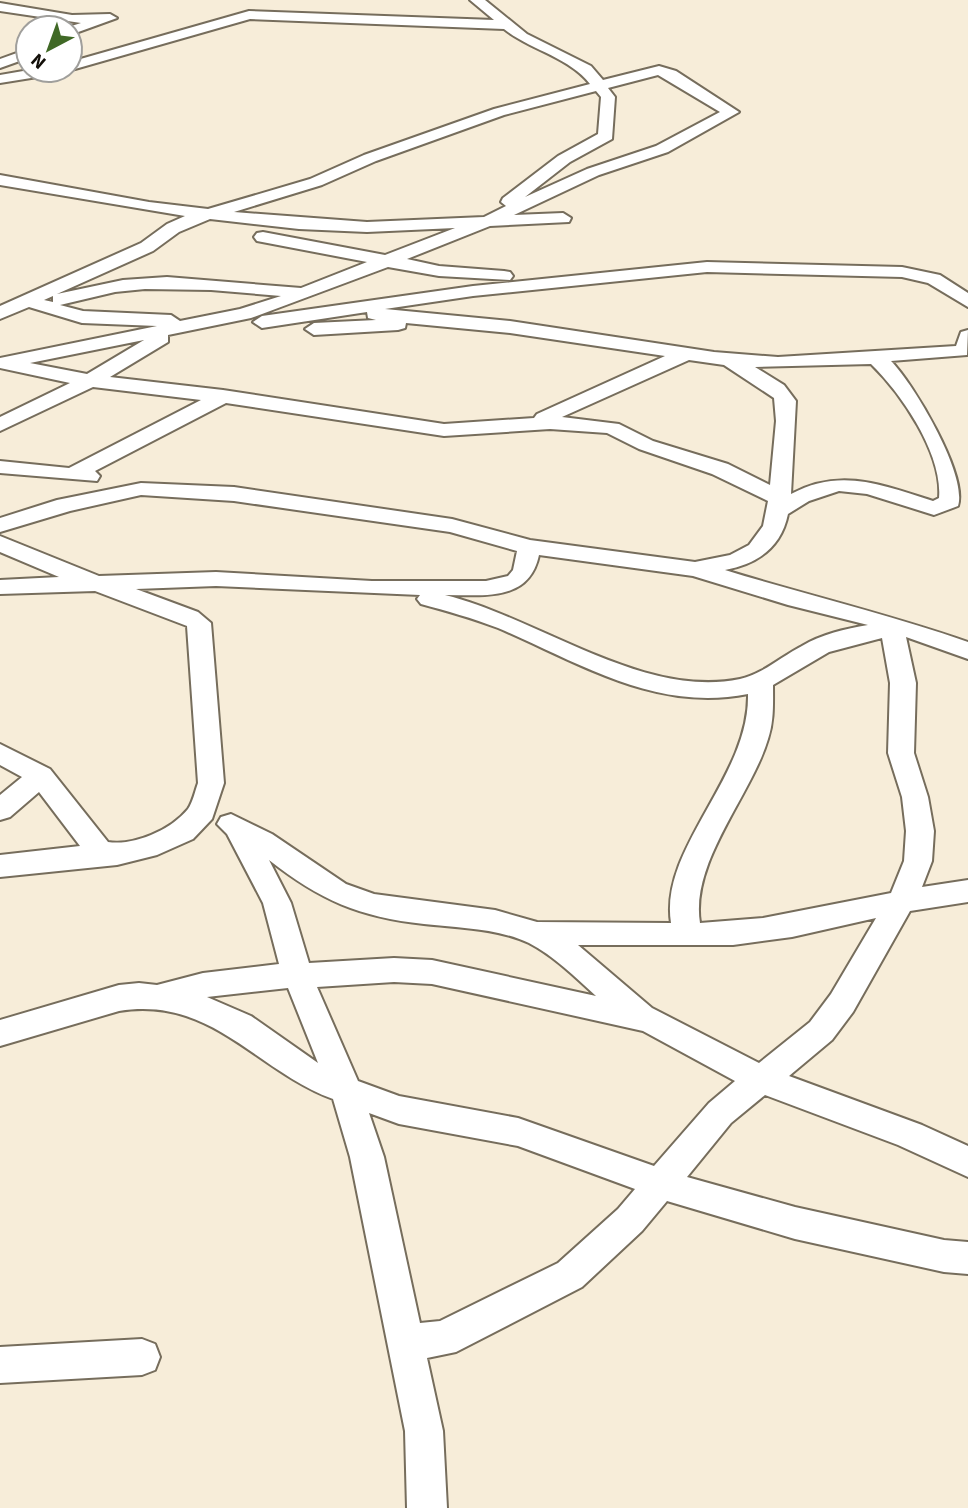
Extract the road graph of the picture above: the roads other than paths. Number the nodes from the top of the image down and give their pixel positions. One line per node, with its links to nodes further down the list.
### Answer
1 (10, 0): 3 (street)
2 (477, 0): 6 (street)
3 (0, 7): 4 (street)
4 (42, 14)
5 (84, 19): 7 (street)
6 (506, 25): 8 (street); 9 (street)
7 (84, 26)
8 (84, 62)
9 (601, 84): 12 (street); 14 (street); 14 (street)
10 (0, 180): 11 (street)
11 (149, 207): 12 (street); 16 (street)
12 (206, 214): 14 (street); 15 (street)
13 (563, 218): 14 (street)
14 (491, 219): 17 (street)
15 (187, 221): 16 (street); 17 (street)
16 (163, 235): 24 (street)
17 (387, 261): 18 (street); 22 (street)
18 (506, 276): 19 (street); 21 (street)
19 (544, 282): 21 (street); 23 (street)
20 (189, 283): 22 (street); 24 (street); 30 (street)
21 (473, 291): 25 (street)
22 (303, 294): 25 (street); 29 (street)
23 (968, 301)
24 (26, 302): 27 (street); 30 (street)
25 (370, 306): 26 (street)
26 (338, 310): 28 (street); 31 (street)
27 (0, 311)
28 (423, 320): 31 (street); 34 (street)
29 (197, 324): 30 (street); 31 (street)
30 (170, 327): 33 (street)
31 (226, 327)
32 (968, 336): 35 (street)
33 (139, 344): 37 (street); 38 (street); 39 (street)
34 (686, 354): 36 (street); 42 (street)
35 (874, 356): 36 (street); 46 (street)
36 (714, 358): 46 (street)
37 (1, 367): 38 (street)
38 (90, 381): 39 (street); 41 (street)
39 (131, 386): 40 (street)
40 (223, 396): 42 (street); 44 (street)
41 (0, 425)
42 (526, 425): 46 (street)
43 (0, 467): 44 (street)
44 (73, 474): 45 (street)
45 (141, 489): 47 (street); 49 (street)
46 (779, 505): 50 (street)
47 (0, 525)
48 (0, 543): 52 (street)
49 (530, 547): 50 (street); 54 (street)
50 (696, 569): 55 (street)
51 (216, 579): 52 (street); 54 (street); 56 (street)
52 (102, 583): 53 (street); 56 (street)
53 (0, 587)
54 (372, 588): 58 (street)
55 (892, 626): 57 (street); 58 (street); 67 (street)
56 (201, 633): 62 (street)
57 (968, 651)
58 (760, 685): 69 (street)
59 (0, 753): 60 (street)
60 (41, 776): 61 (street); 64 (street)
61 (0, 810)
62 (203, 813): 63 (street); 64 (street)
63 (237, 826): 68 (street); 70 (street)
64 (119, 854): 65 (street)
65 (0, 866)
66 (968, 891): 67 (street)
67 (902, 899): 69 (street); 74 (street)
68 (537, 934): 69 (street); 72 (street)
69 (688, 935)
70 (297, 974): 71 (street); 72 (street); 75 (street)
71 (156, 997): 73 (street); 75 (street)
72 (650, 1020): 74 (street)
73 (0, 1033)
74 (760, 1079): 76 (street); 77 (street)
75 (346, 1091): 77 (street); 79 (street)
76 (968, 1162)
77 (660, 1183): 78 (street); 79 (street)
78 (968, 1258)
79 (404, 1342): 82 (street)
80 (142, 1357): 81 (street)
81 (0, 1365)
82 (426, 1508)

